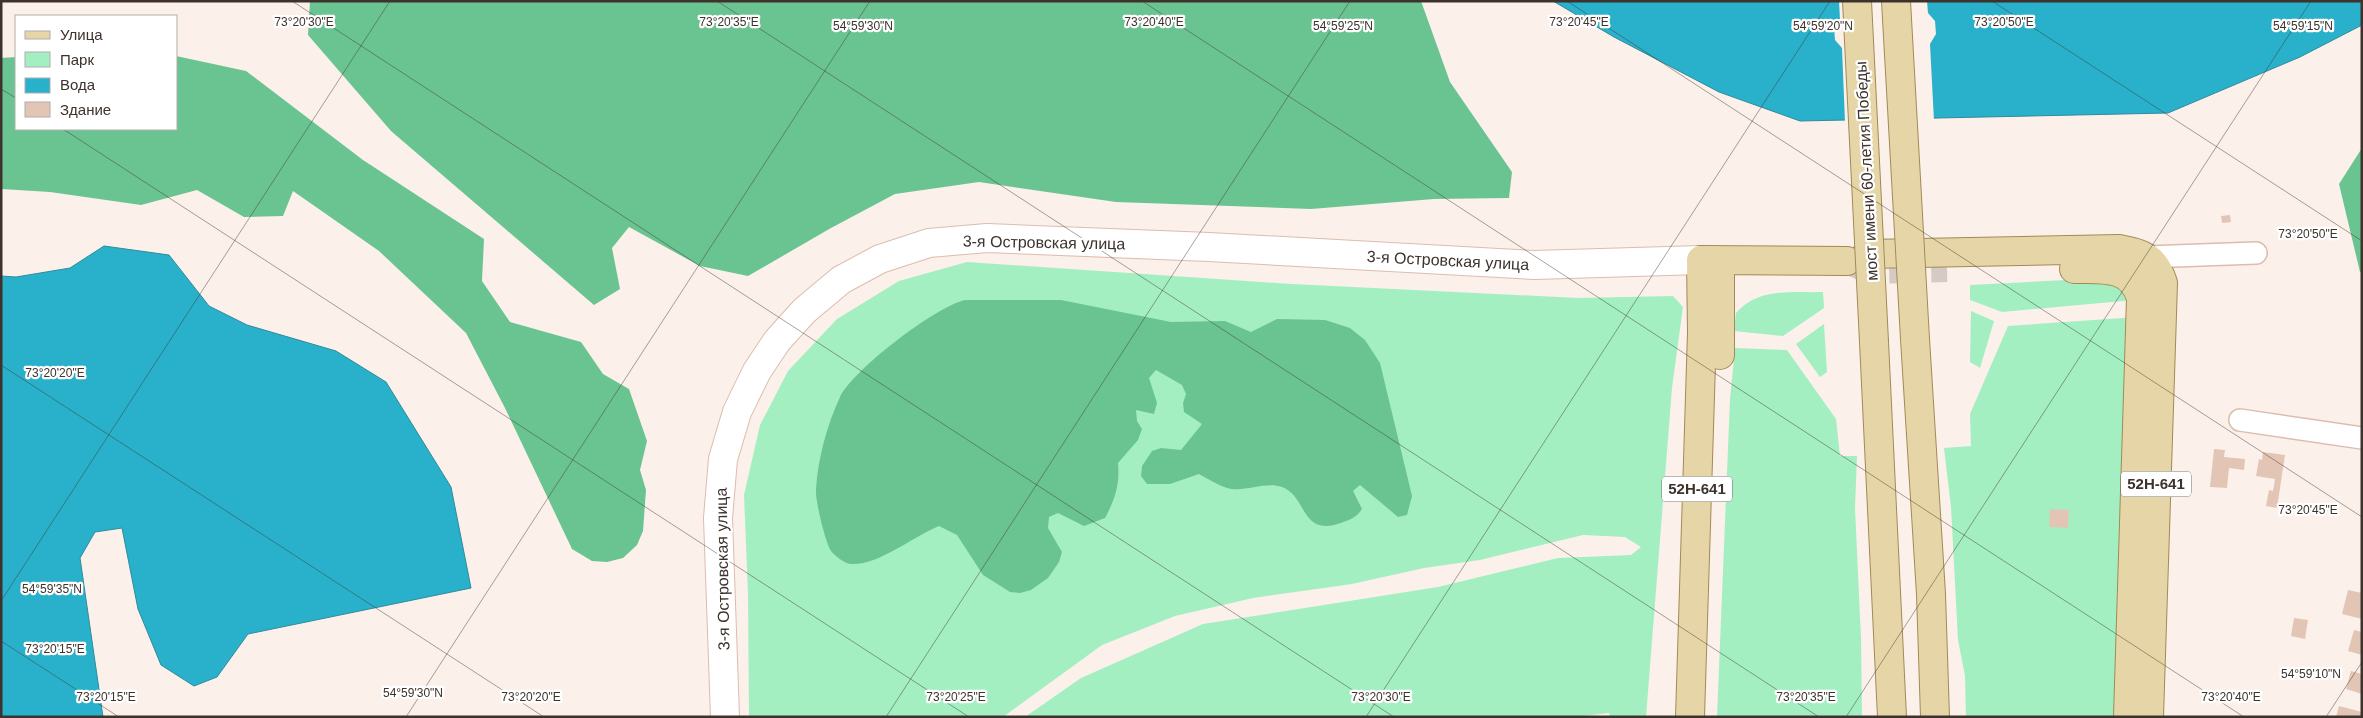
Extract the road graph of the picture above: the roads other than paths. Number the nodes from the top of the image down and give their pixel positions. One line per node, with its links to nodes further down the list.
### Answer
1 (1857, 1): 12 (main road, мост имени 60-летия Победы, bridge)
2 (1896, 1): 13 (main road, bridge)
3 (2256, 253): 4 (street)
4 (2147, 257): 5 (main road); 15 (main road, 52Н-641)
5 (1710, 261): 9 (main road, 3-я Островская улица); 10 (main road, 52Н-641); 11 (main road, 52Н-641)
6 (1947, 268): 14 (main road, 52Н-641)
7 (2240, 420): 8 (street)
8 (2362, 438)
9 (725, 717)
10 (1690, 717)
11 (1709, 717)
12 (1892, 717)
13 (1935, 717)
14 (2128, 717)
15 (2149, 717)

